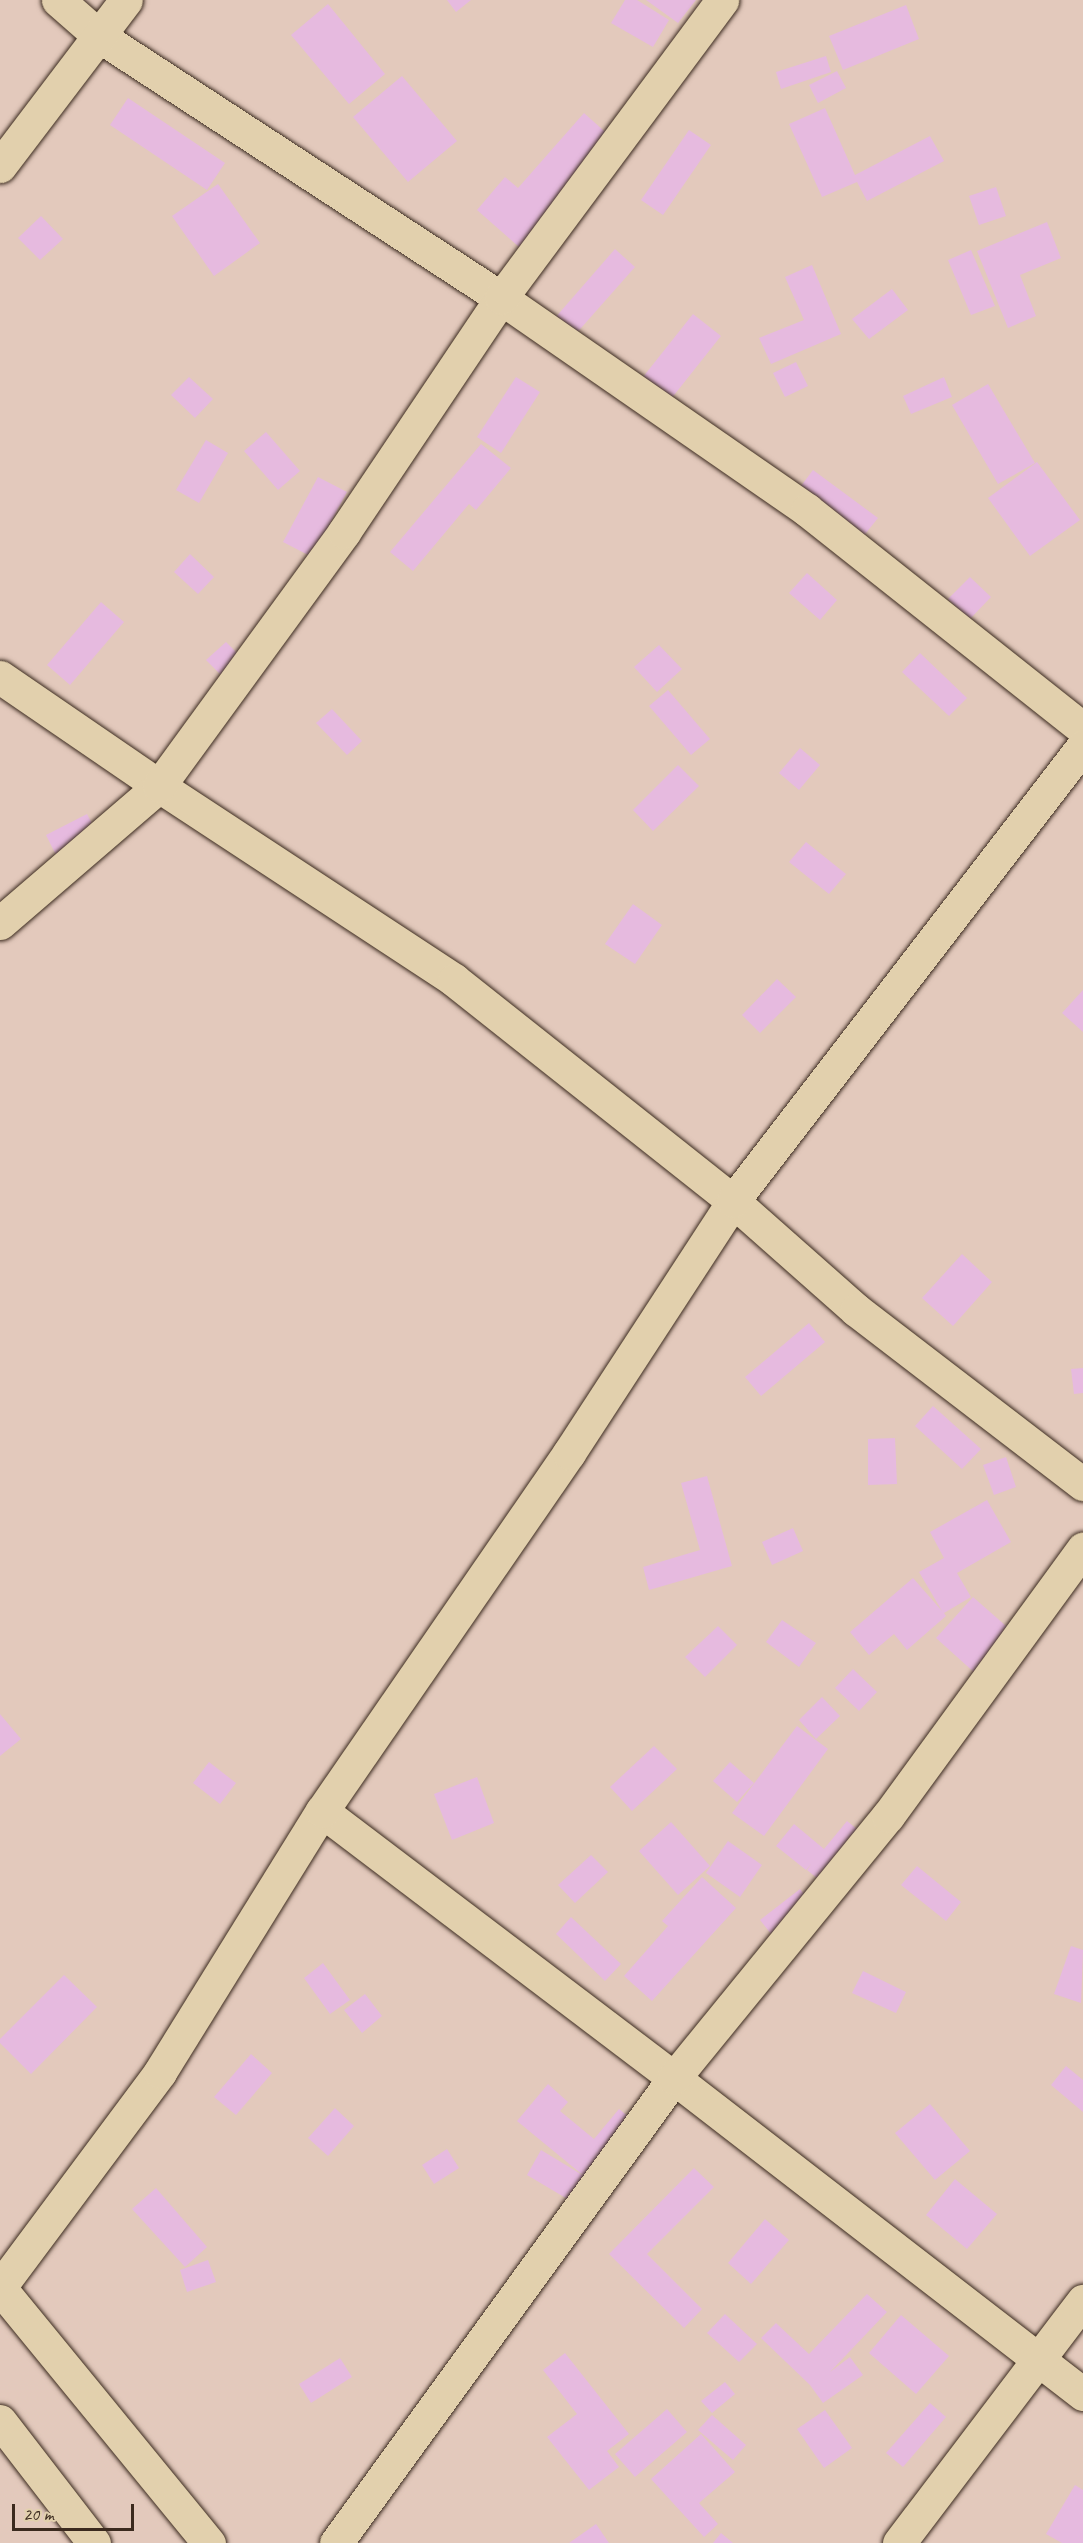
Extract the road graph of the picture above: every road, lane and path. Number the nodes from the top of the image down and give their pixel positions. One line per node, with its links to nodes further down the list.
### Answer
1 (58, 0): 4 (main road)
2 (126, 0): 4 (main road)
3 (722, 0): 6 (main road)
4 (99, 36): 5 (main road); 6 (main road)
5 (0, 166)
6 (501, 298): 8 (main road); 10 (main road)
7 (0, 677): 10 (main road)
8 (1083, 729)
9 (1083, 746): 12 (main road)
10 (159, 786): 11 (main road); 12 (main road)
11 (0, 923)
12 (733, 1202): 13 (main road); 15 (main road)
13 (1083, 1484)
14 (1083, 1549): 16 (main road)
15 (322, 1811): 16 (main road); 17 (main road)
16 (674, 2078): 19 (main road); 24 (main road)
17 (0, 2288): 23 (main road)
18 (1083, 2301): 19 (main road)
19 (1040, 2361): 20 (main road); 25 (main road)
20 (1083, 2394)
21 (0, 2421): 22 (main road)
22 (94, 2543)
23 (209, 2543)
24 (336, 2543)
25 (899, 2543)

